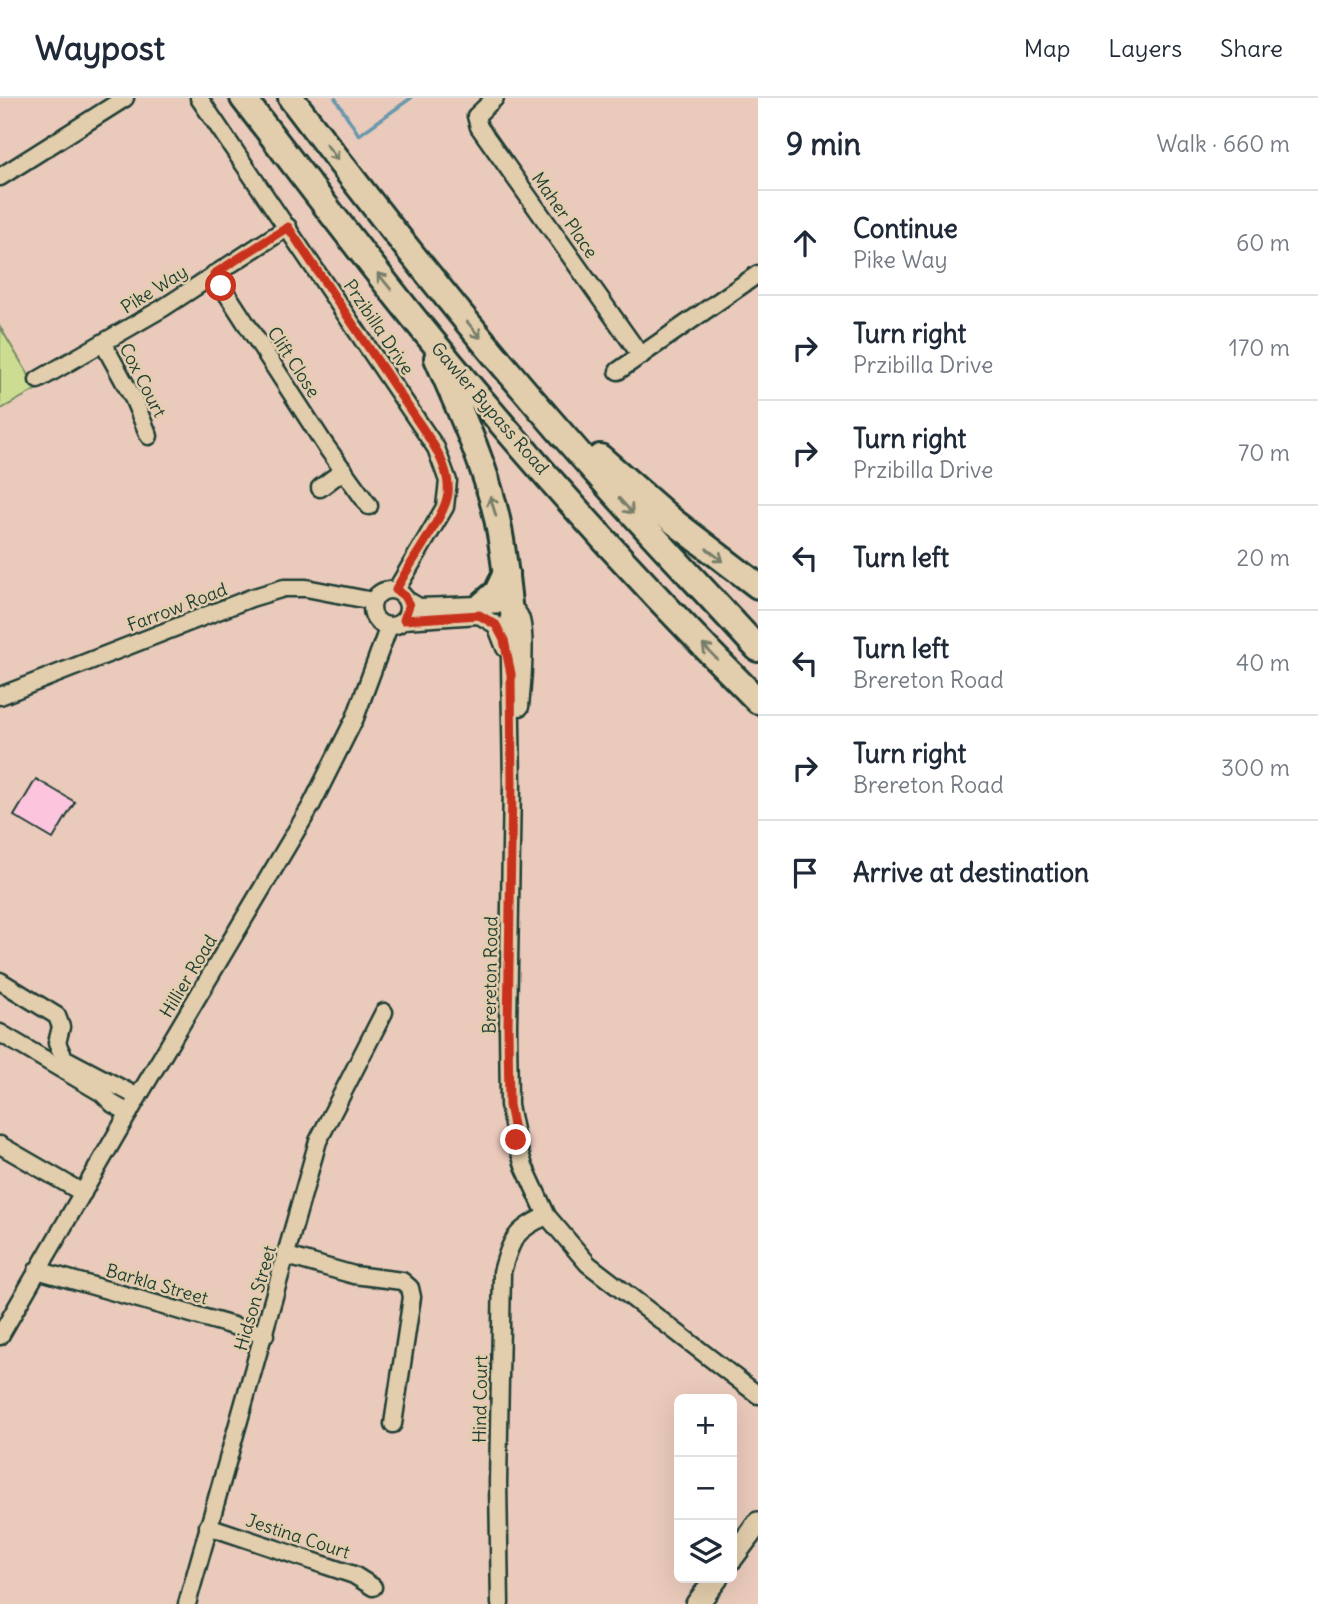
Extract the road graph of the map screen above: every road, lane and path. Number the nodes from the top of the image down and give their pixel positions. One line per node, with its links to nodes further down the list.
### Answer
1 (125, 98): 6 (street)
2 (199, 98): 7 (street, Przibilla Drive)
3 (243, 98): 10 (highway, Gawler Bypass Road, one-way to 3)
4 (291, 98): 15 (highway, one-way to 15)
5 (495, 98): 12 (street, Maher Place)
6 (0, 177)
7 (288, 227): 8 (street, Pike Way); 22 (street, Przibilla Drive)
8 (214, 274): 11 (street, Pike Way); 17 (street, Clift Close)
9 (758, 274): 12 (street)
10 (427, 334): 20 (highway, one-way to 10); 30 (highway, Gawler Bypass Road, one-way to 10)
11 (103, 343): 14 (street, Pike Way); 16 (street, Cox Court)
12 (641, 356): 13 (street)
13 (618, 371)
14 (38, 380)
15 (533, 400): 21 (highway, one-way to 21); 27 (highway, one-way to 27)
16 (149, 436)
17 (344, 470): 18 (street); 19 (street, Clift Close)
18 (320, 488)
19 (369, 506)
20 (506, 573): 24 (highway); 25 (highway)
21 (758, 586)
22 (401, 595): 23 (street); 24 (street); 26 (street)
23 (373, 601): 26 (street); 29 (street, Farrow Road)
24 (483, 604): 25 (street)
25 (509, 604): 28 (street, Brereton Road); 31 (street, Brereton Road)
26 (396, 623): 28 (street, Brereton Road); 35 (street, Hillier Road)
27 (758, 649)
28 (511, 674): 31 (street, Brereton Road)
29 (0, 696)
30 (758, 701)
31 (512, 785): 39 (street, Brereton Road)
32 (0, 981): 35 (street)
33 (384, 1012): 40 (street, Hidson Street)
34 (0, 1033): 36 (street)
35 (138, 1097): 36 (street, Hillier Road)
36 (129, 1113): 38 (street, Hillier Road)
37 (0, 1145): 38 (street)
38 (83, 1193): 41 (street, Hillier Road)
39 (547, 1216): 44 (street, Brereton Road); 52 (street, Hind Court)
40 (287, 1256): 42 (street, Hidson Street); 45 (street)
41 (37, 1270): 42 (street, Barkla Street); 43 (street, Hillier Road)
42 (265, 1335): 47 (street, Hidson Street)
43 (0, 1336)
44 (758, 1395)
45 (393, 1424)
46 (758, 1523): 48 (main road)
47 (208, 1527): 50 (street, Jestina Court); 51 (street, Hidson Street)
48 (737, 1551)
49 (713, 1583): 53 (main road)
50 (373, 1587)
51 (187, 1604)
52 (500, 1604)
53 (697, 1604)

